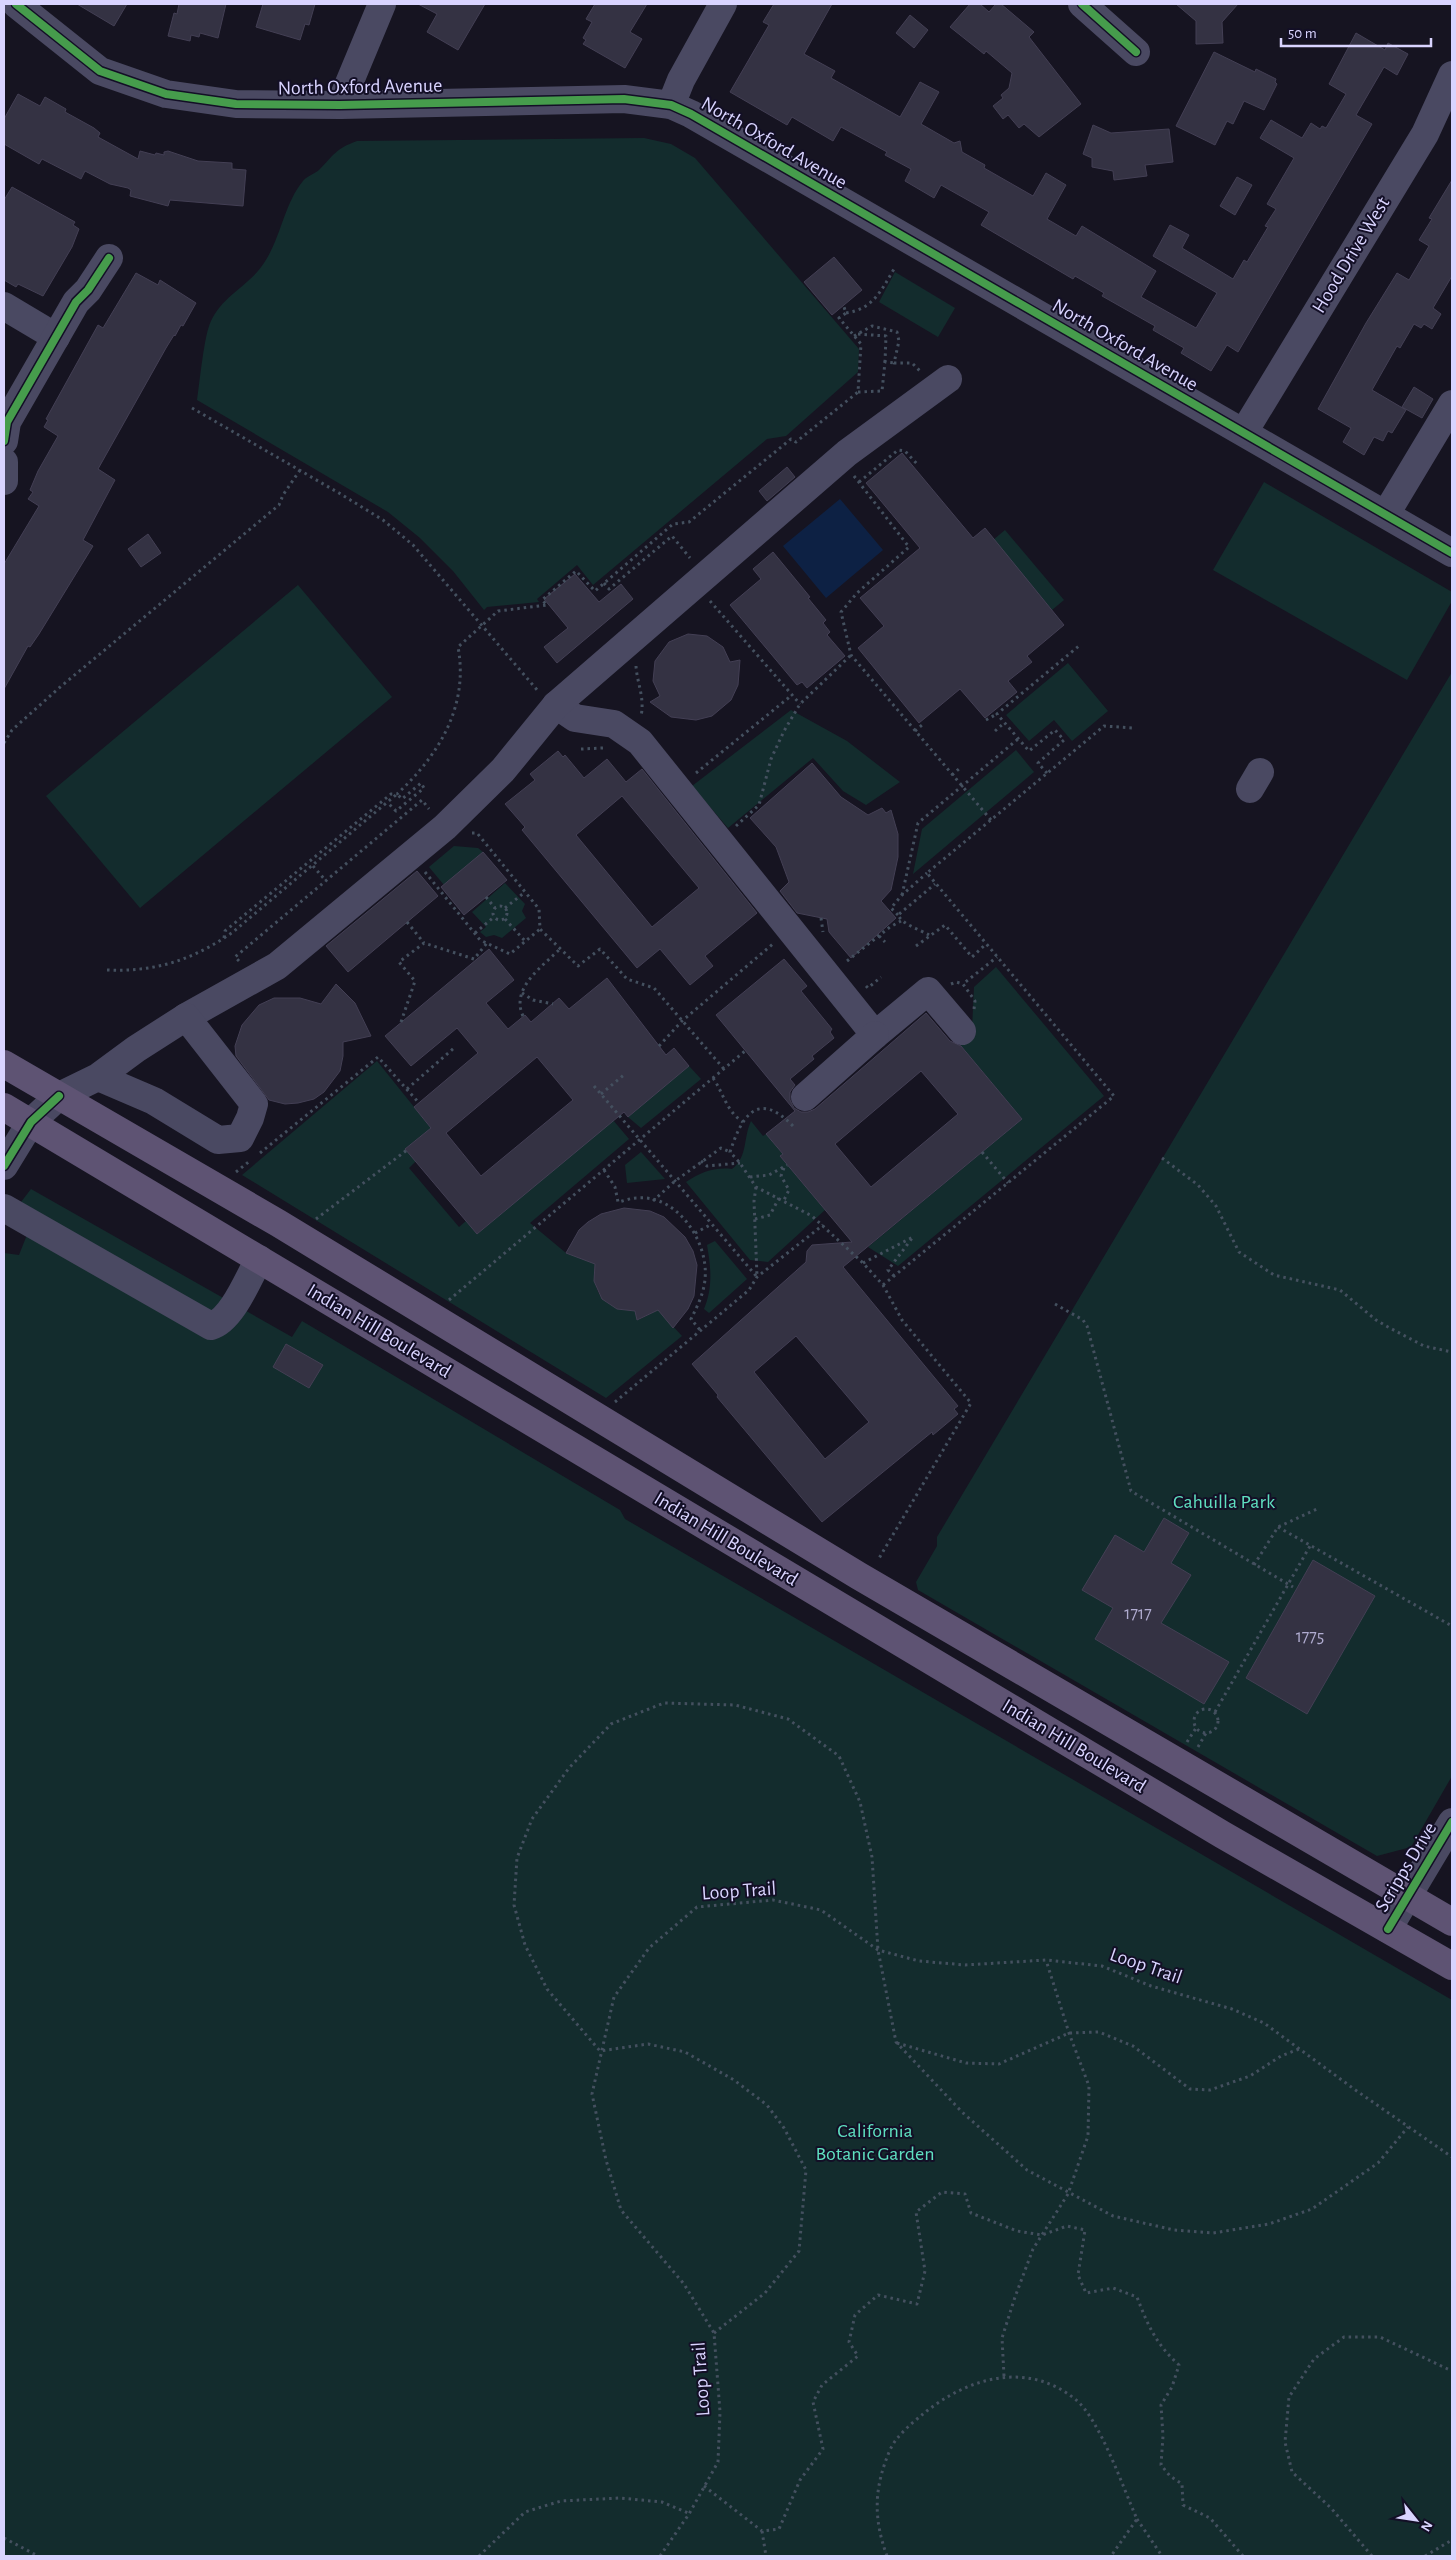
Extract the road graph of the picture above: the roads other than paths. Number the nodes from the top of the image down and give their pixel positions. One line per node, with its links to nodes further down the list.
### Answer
1 (16, 4): 7 (street, North Oxford Avenue)
2 (382, 4): 7 (street)
3 (724, 4): 8 (street)
4 (1082, 4): 5 (street)
5 (1136, 52)
6 (1452, 74): 14 (street, Hood Drive West)
7 (340, 105): 8 (street, North Oxford Avenue)
8 (671, 105): 14 (street, North Oxford Avenue)
9 (108, 258): 11 (street)
10 (4, 306): 11 (street)
11 (56, 337): 15 (street)
12 (942, 384): 20 (street)
13 (1452, 404): 18 (street)
14 (1244, 432): 18 (street, North Oxford Avenue)
15 (4, 441)
16 (4, 462): 17 (street)
17 (4, 478)
18 (1386, 514): 19 (street, North Oxford Avenue)
19 (1452, 553)
20 (556, 705): 21 (street); 23 (street)
21 (186, 1017): 25 (street); 25 (street)
22 (962, 1031): 23 (street)
23 (875, 1035): 27 (street)
24 (4, 1064): 26 (main road, Indian Hill Boulevard)
25 (98, 1077): 26 (street)
26 (59, 1096): 29 (street); 34 (main road, Indian Hill Boulevard)
27 (805, 1097)
28 (4, 1106): 29 (main road, Indian Hill Boulevard)
29 (31, 1122): 30 (street); 32 (main road, Indian Hill Boulevard)
30 (4, 1166)
31 (4, 1208): 32 (street)
32 (259, 1259): 36 (main road, Indian Hill Boulevard)
33 (1452, 1822): 34 (street, Scripps Drive)
34 (1408, 1896): 35 (main road, Indian Hill Boulevard); 36 (street, Scripps Drive)
35 (1452, 1922)
36 (1388, 1929): 37 (main road, Indian Hill Boulevard)
37 (1452, 1966)

